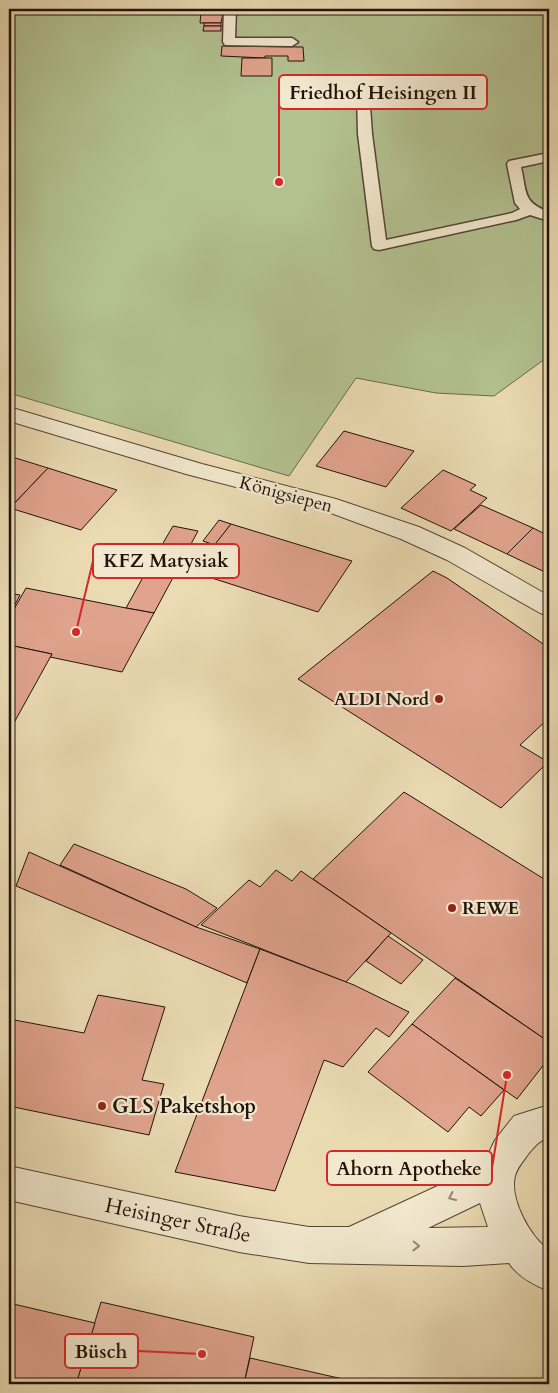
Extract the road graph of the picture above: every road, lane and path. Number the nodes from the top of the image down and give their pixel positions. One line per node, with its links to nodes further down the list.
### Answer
1 (230, 9): 2 (lane)
2 (292, 42)
3 (363, 92): 5 (lane)
4 (549, 157): 5 (lane)
5 (530, 210): 6 (lane)
6 (549, 217)
7 (9, 414): 8 (street, Königsiepen)
8 (549, 607)
9 (549, 1121): 10 (street)
10 (496, 1177): 12 (street); 13 (street, Heisinger Straße, one-way to 13)
11 (9, 1184): 13 (street, Heisinger Straße)
12 (518, 1244): 13 (street, Heisinger Straße, one-way to 12); 14 (street)
13 (350, 1246)
14 (549, 1272)

